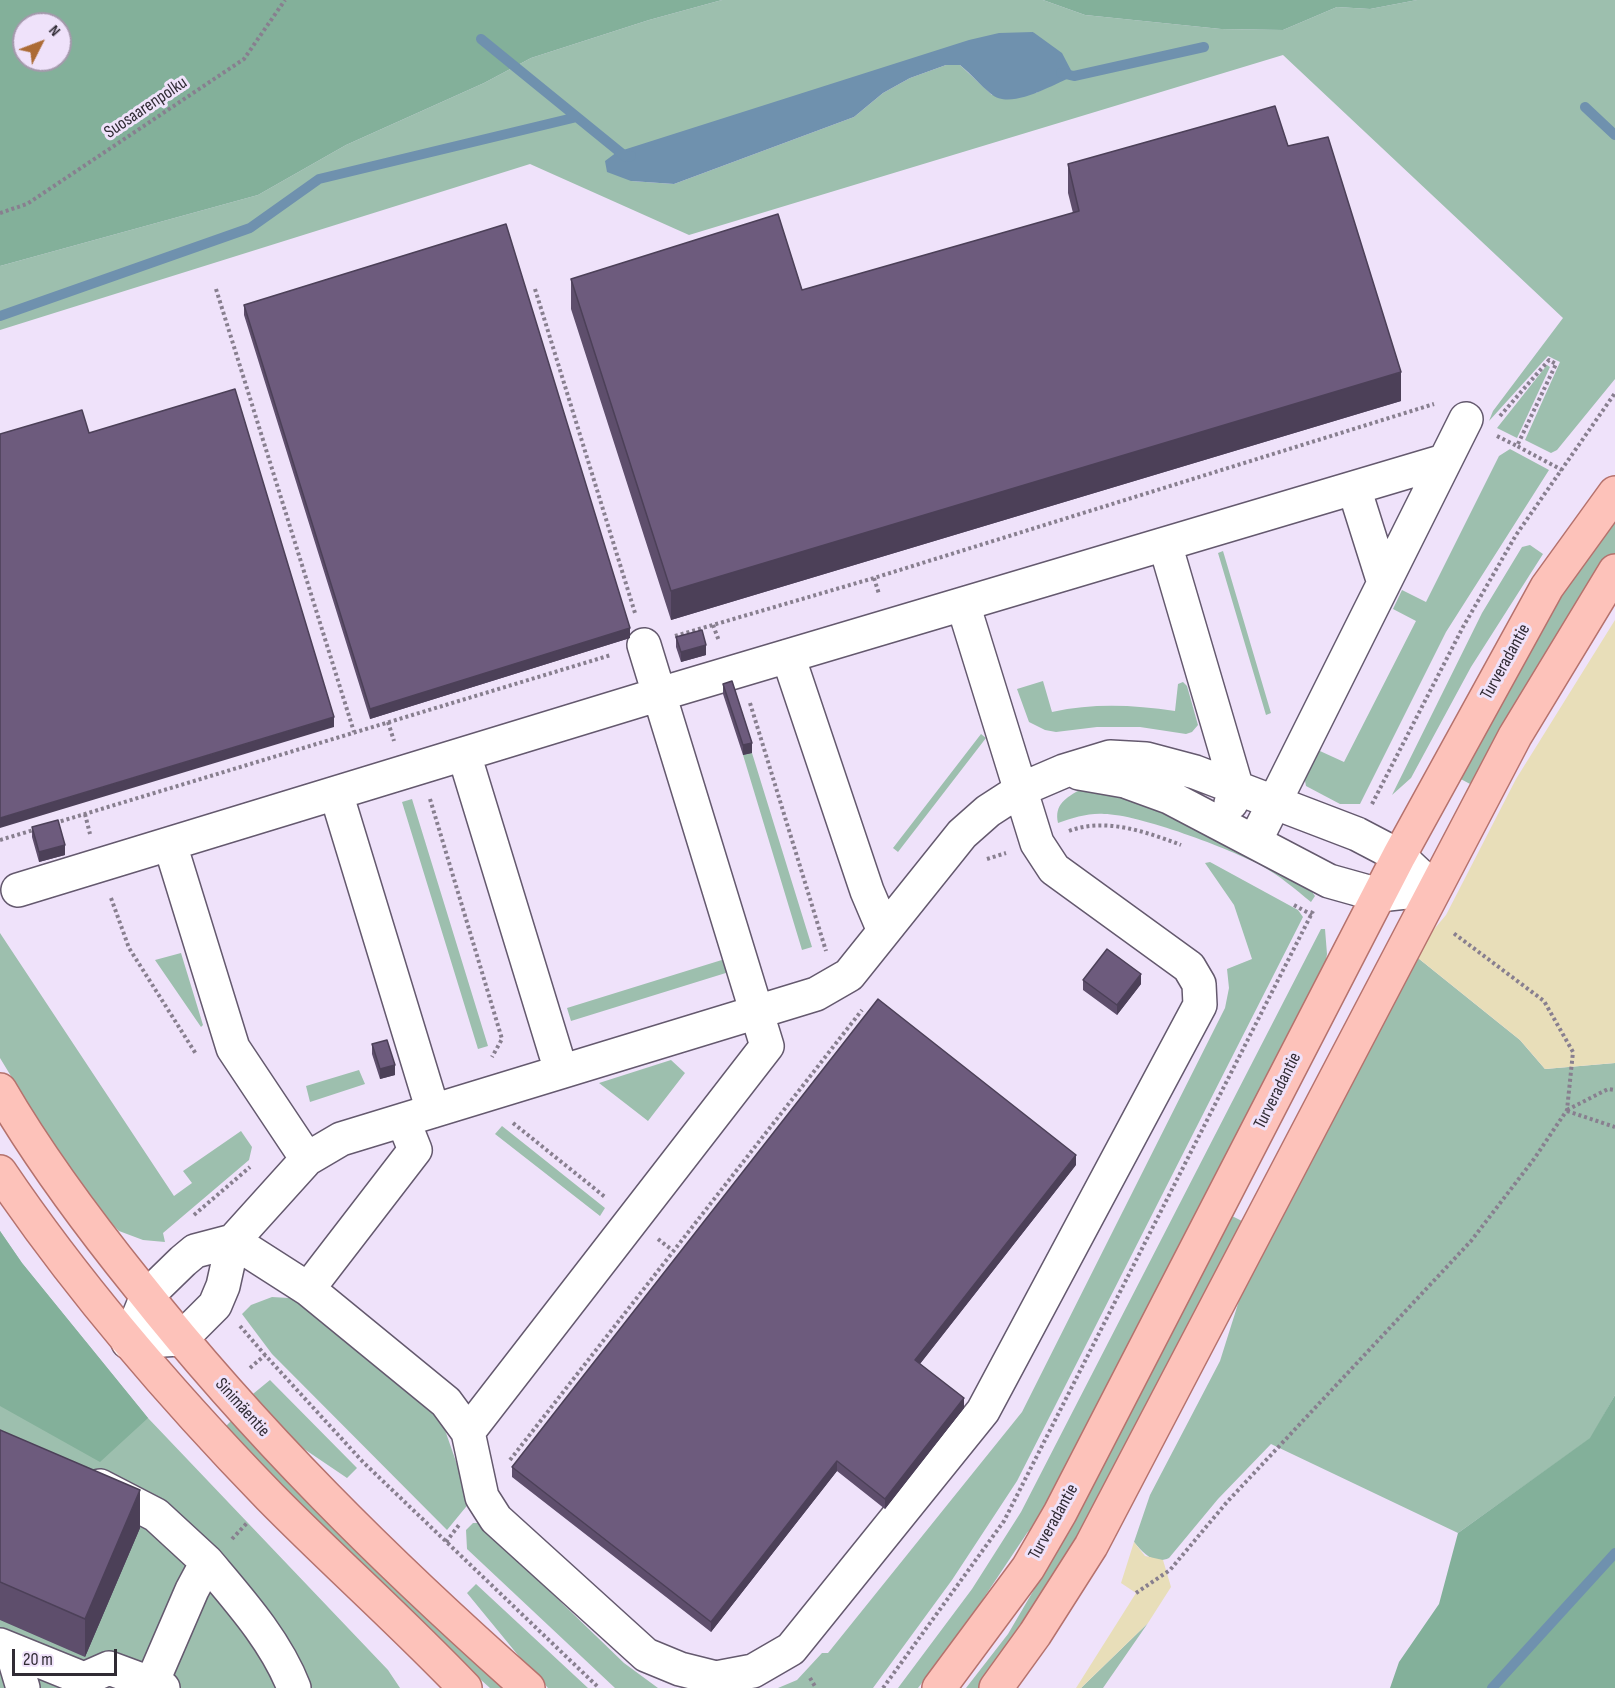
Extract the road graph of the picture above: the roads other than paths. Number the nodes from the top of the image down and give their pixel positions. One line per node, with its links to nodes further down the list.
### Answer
1 (1485, 425): 2 (street)
2 (1444, 461): 3 (street); 7 (street)
3 (1354, 488): 5 (street); 7 (street)
4 (1615, 493): 21 (main road, Turveradantie)
5 (1166, 544): 8 (street); 15 (street)
6 (1615, 571): 22 (main road)
7 (1384, 583): 17 (street)
8 (963, 604): 10 (street); 14 (street)
9 (644, 645): 11 (street)
10 (788, 656): 11 (street); 25 (street)
11 (660, 694): 12 (street); 26 (street)
12 (464, 754): 16 (street); 27 (street)
13 (1064, 771): 14 (street); 15 (street); 18 (street)
14 (1022, 789): 25 (street); 37 (street)
15 (1238, 789): 17 (street); 18 (street)
16 (336, 793): 20 (street); 29 (street)
17 (1274, 803): 19 (street); 21 (street)
18 (1221, 823): 19 (street)
19 (1255, 841): 24 (street)
20 (170, 844): 23 (street); 30 (street)
21 (1399, 856): 22 (street); 24 (main road, Turveradantie)
22 (1434, 889): 24 (street); 40 (main road)
23 (18, 890)
24 (1379, 895): 47 (main road, Turveradantie)
25 (884, 931): 26 (street)
26 (757, 1012): 27 (street); 37 (street)
27 (561, 1071): 29 (street)
28 (0, 1090): 34 (main road, Sinimäentie)
29 (418, 1115): 30 (street); 33 (street)
30 (307, 1158): 32 (street)
31 (0, 1172): 36 (main road)
32 (233, 1241): 33 (street); 34 (street); 35 (street)
33 (308, 1289): 37 (street)
34 (147, 1296): 35 (main road, Sinimäentie); 36 (street)
35 (181, 1339): 36 (street); 46 (main road, Sinimäentie)
36 (128, 1342): 45 (main road)
37 (468, 1432)
38 (73, 1472): 39 (street)
39 (207, 1562): 42 (street); 44 (street)
40 (1035, 1634): 48 (main road); 49 (main road)
41 (6, 1648): 42 (street); 43 (street)
42 (158, 1683)
43 (23, 1688)
44 (294, 1688)
45 (465, 1688)
46 (528, 1688)
47 (939, 1688)
48 (996, 1688)
49 (1020, 1688)

